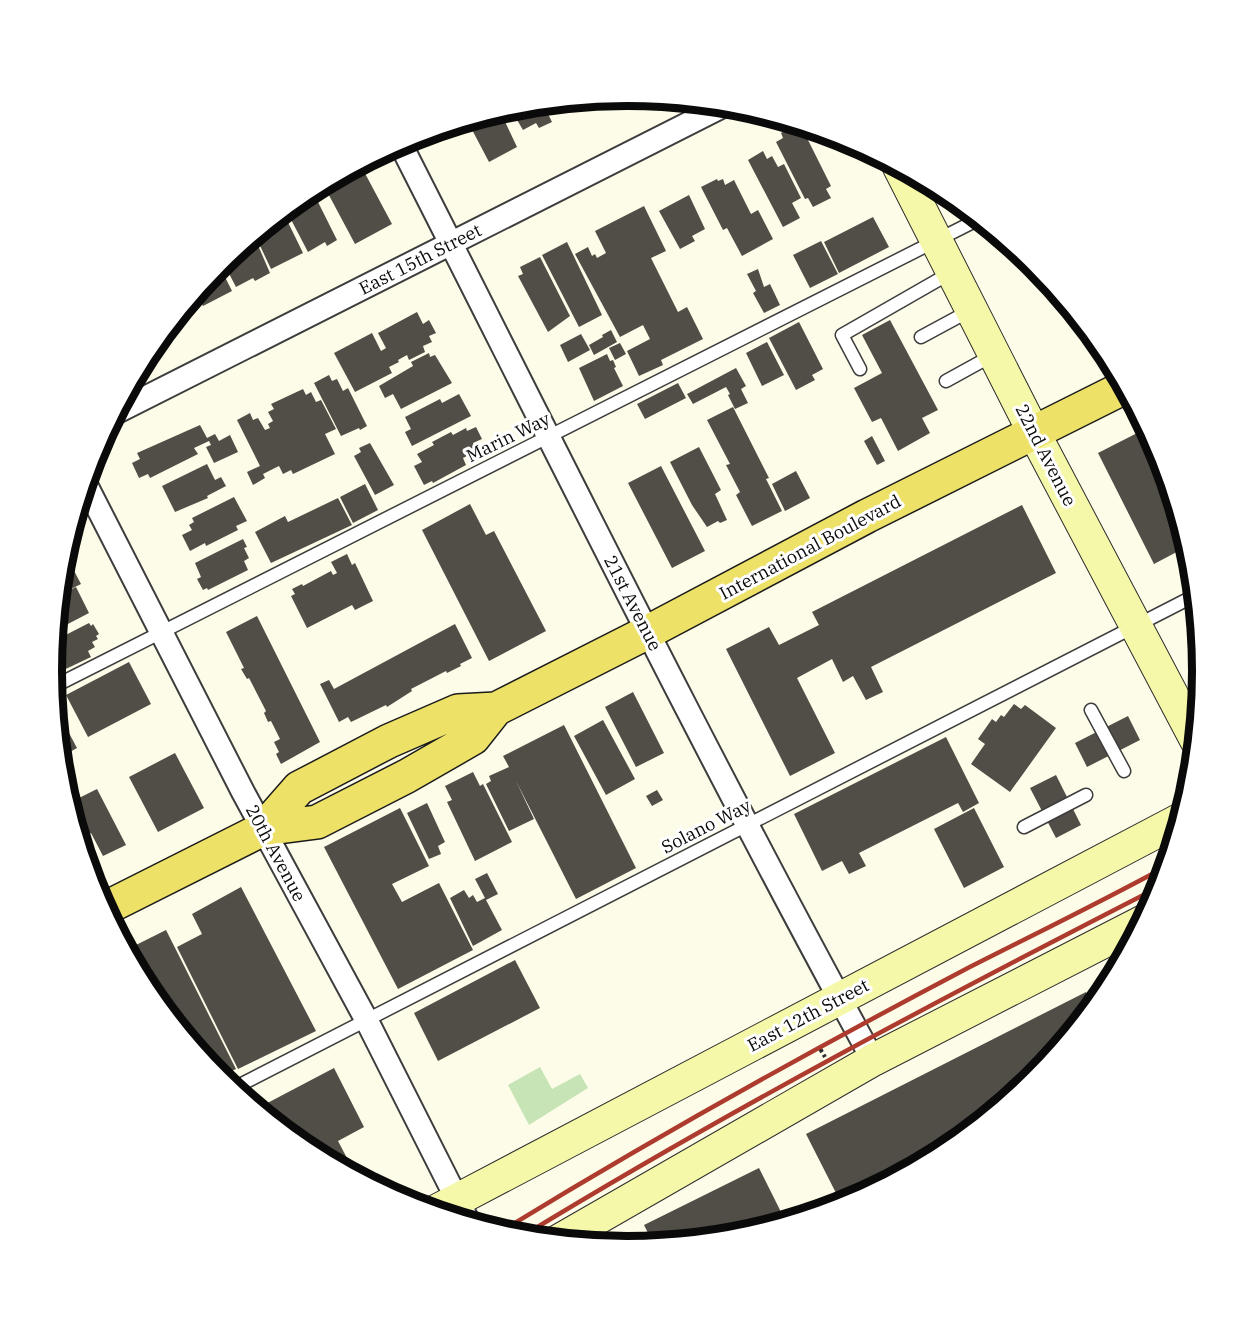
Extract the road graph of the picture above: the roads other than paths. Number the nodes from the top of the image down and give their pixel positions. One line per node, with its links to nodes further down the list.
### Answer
1 (710, 113): 6 (street, East 15th Street)
2 (404, 152): 6 (street, 21st Avenue)
3 (905, 180): 5 (main road, 22nd Avenue)
4 (971, 223): 5 (lane, Marin Way)
5 (937, 241): 7 (main road, 22nd Avenue); 16 (lane, Marin Way)
6 (451, 244): 14 (street, East 15th Street); 16 (street, 21st Avenue)
7 (952, 272): 8 (main road, 22nd Avenue); 11 (lane)
8 (972, 309): 9 (lane); 10 (main road, 22nd Avenue)
9 (921, 337)
10 (994, 354): 12 (lane); 15 (main road, 22nd Avenue)
11 (860, 369)
12 (946, 381)
13 (1118, 391): 15 (main road, International Boulevard)
14 (128, 407)
15 (1034, 433): 19 (main road, 22nd Avenue); 21 (main road, International Boulevard)
16 (549, 437): 20 (lane, Marin Way); 21 (street, 21st Avenue)
17 (91, 494): 20 (street, 20th Avenue)
18 (1188, 599): 19 (lane, Solano Way)
19 (1136, 627): 24 (main road, 22nd Avenue); 28 (lane, Solano Way)
20 (161, 631): 22 (lane, Marin Way); 30 (street, 20th Avenue)
21 (648, 632): 28 (street, 21st Avenue); 30 (main road, International Boulevard)
22 (62, 682)
23 (1091, 710): 25 (lane)
24 (1189, 728)
25 (1124, 771)
26 (1086, 795): 29 (lane)
27 (1171, 824): 33 (main road, East 12th Street)
28 (748, 825): 33 (street, 21st Avenue); 34 (lane, Solano Way)
29 (1024, 826)
30 (263, 829): 31 (main road, International Boulevard); 34 (street, 20th Avenue)
31 (112, 905)
32 (1131, 928): 35 (main road)
33 (839, 998): 35 (street, 21st Avenue); 38 (main road, East 12th Street)
34 (367, 1021): 36 (lane, Solano Way); 37 (street, 20th Avenue)
35 (873, 1060): 39 (main road)
36 (241, 1084)
37 (452, 1209)
38 (455, 1210)
39 (570, 1234)

